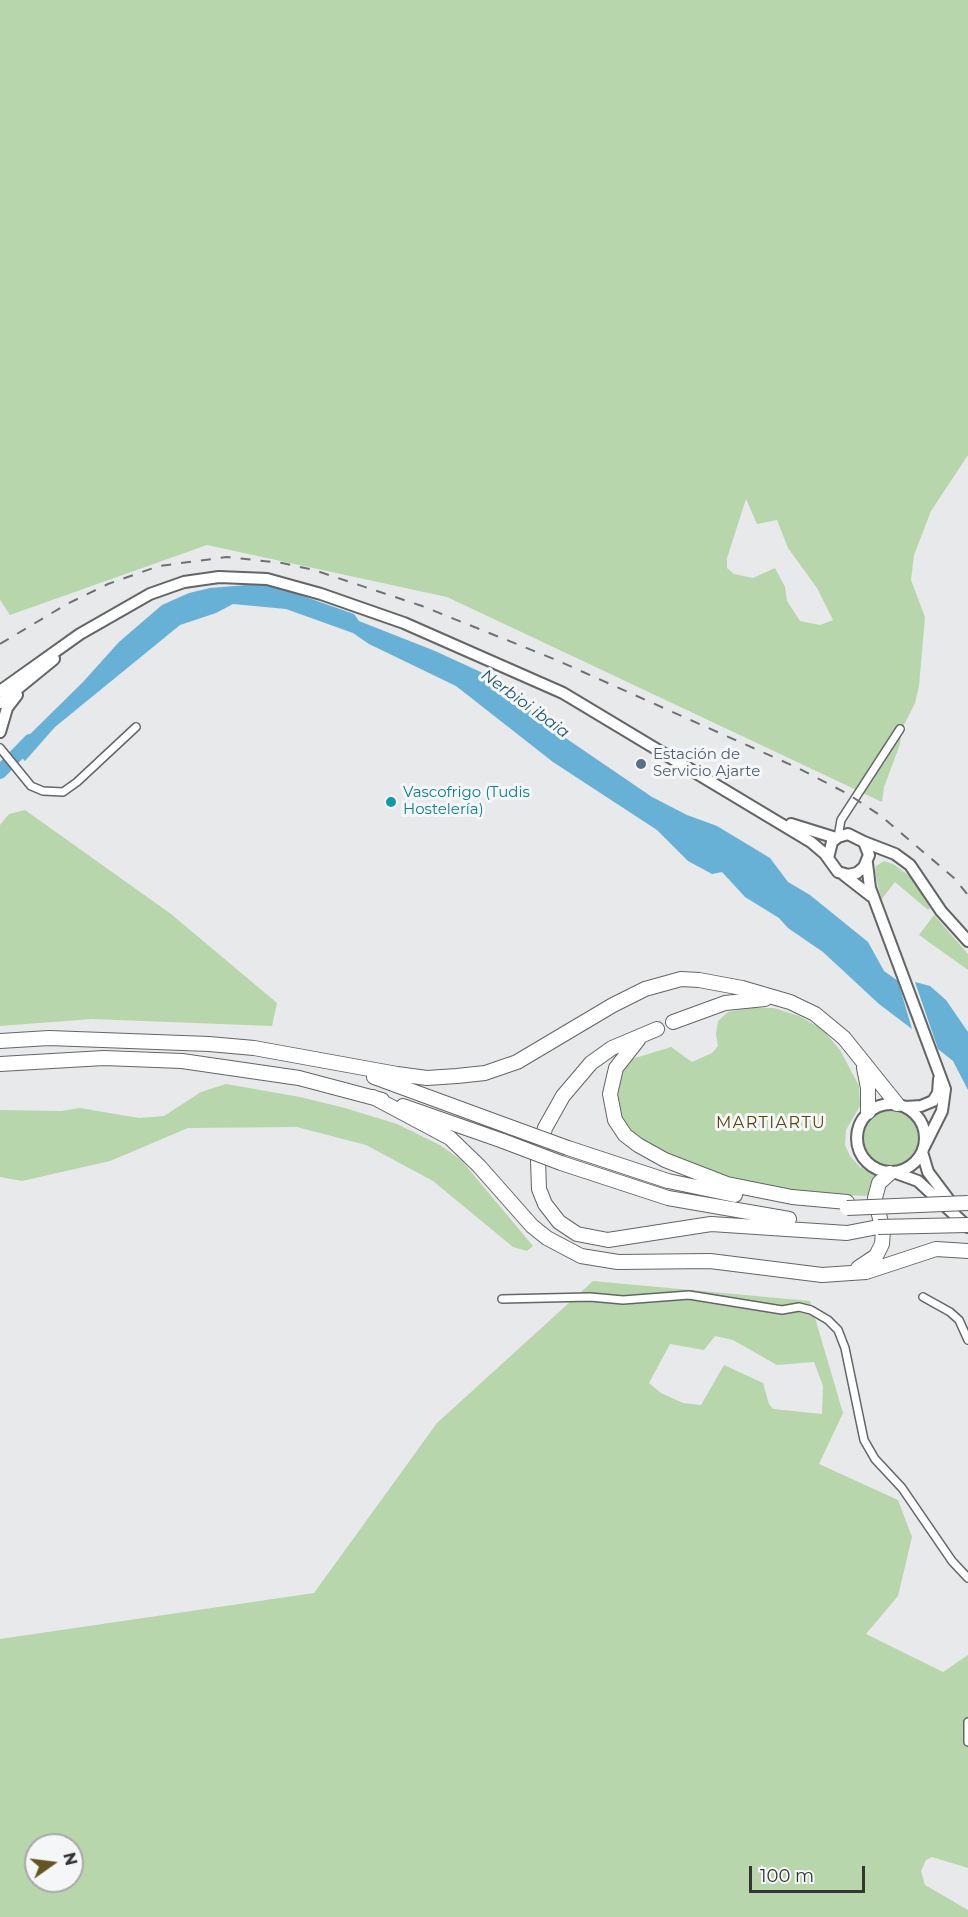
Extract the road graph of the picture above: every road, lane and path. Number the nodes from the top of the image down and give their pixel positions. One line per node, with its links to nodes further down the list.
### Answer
1 (88, 630): 2 (main road); 3 (main road); 12 (main road)
2 (64, 652): 6 (main road); 8 (main road)
3 (32, 667): 4 (main road); 5 (main road)
4 (0, 691)
5 (0, 696)
6 (0, 703)
7 (136, 727): 10 (street)
8 (0, 729)
9 (900, 729): 11 (street)
10 (0, 748)
11 (846, 812): 13 (street); 14 (street)
12 (763, 813): 14 (main road); 17 (main road)
13 (852, 834): 14 (main road); 15 (main road)
14 (837, 837): 17 (main road)
15 (864, 842): 16 (main road); 18 (main road)
16 (886, 851): 18 (main road); 21 (main road)
17 (828, 858): 19 (main road)
18 (867, 861): 19 (main road); 20 (main road)
19 (844, 875): 20 (main road)
20 (879, 909): 28 (main road)
21 (968, 941)
22 (776, 999): 23 (highway); 25 (highway); 27 (highway)
23 (674, 1022)
24 (0, 1041): 27 (highway)
25 (863, 1063): 30 (highway); 31 (highway)
26 (0, 1064): 29 (highway)
27 (337, 1065): 35 (highway, bridge)
28 (938, 1069): 30 (main road); 32 (main road)
29 (373, 1097): 37 (highway, bridge); 39 (highway)
30 (901, 1106): 31 (main road); 32 (main road)
31 (868, 1112): 33 (main road)
32 (923, 1150): 33 (main road); 36 (main road)
33 (892, 1172): 36 (main road); 39 (highway)
34 (968, 1203): 35 (highway, bridge)
35 (847, 1205): 37 (highway)
36 (968, 1226): 37 (highway, bridge)
37 (847, 1229)
38 (968, 1251): 39 (highway)
39 (845, 1274)
40 (923, 1297): 42 (street)
41 (502, 1299): 44 (street)
42 (966, 1327): 43 (street)
43 (968, 1341)
44 (968, 1578)
45 (968, 1722): 46 (street)
46 (968, 1742)

